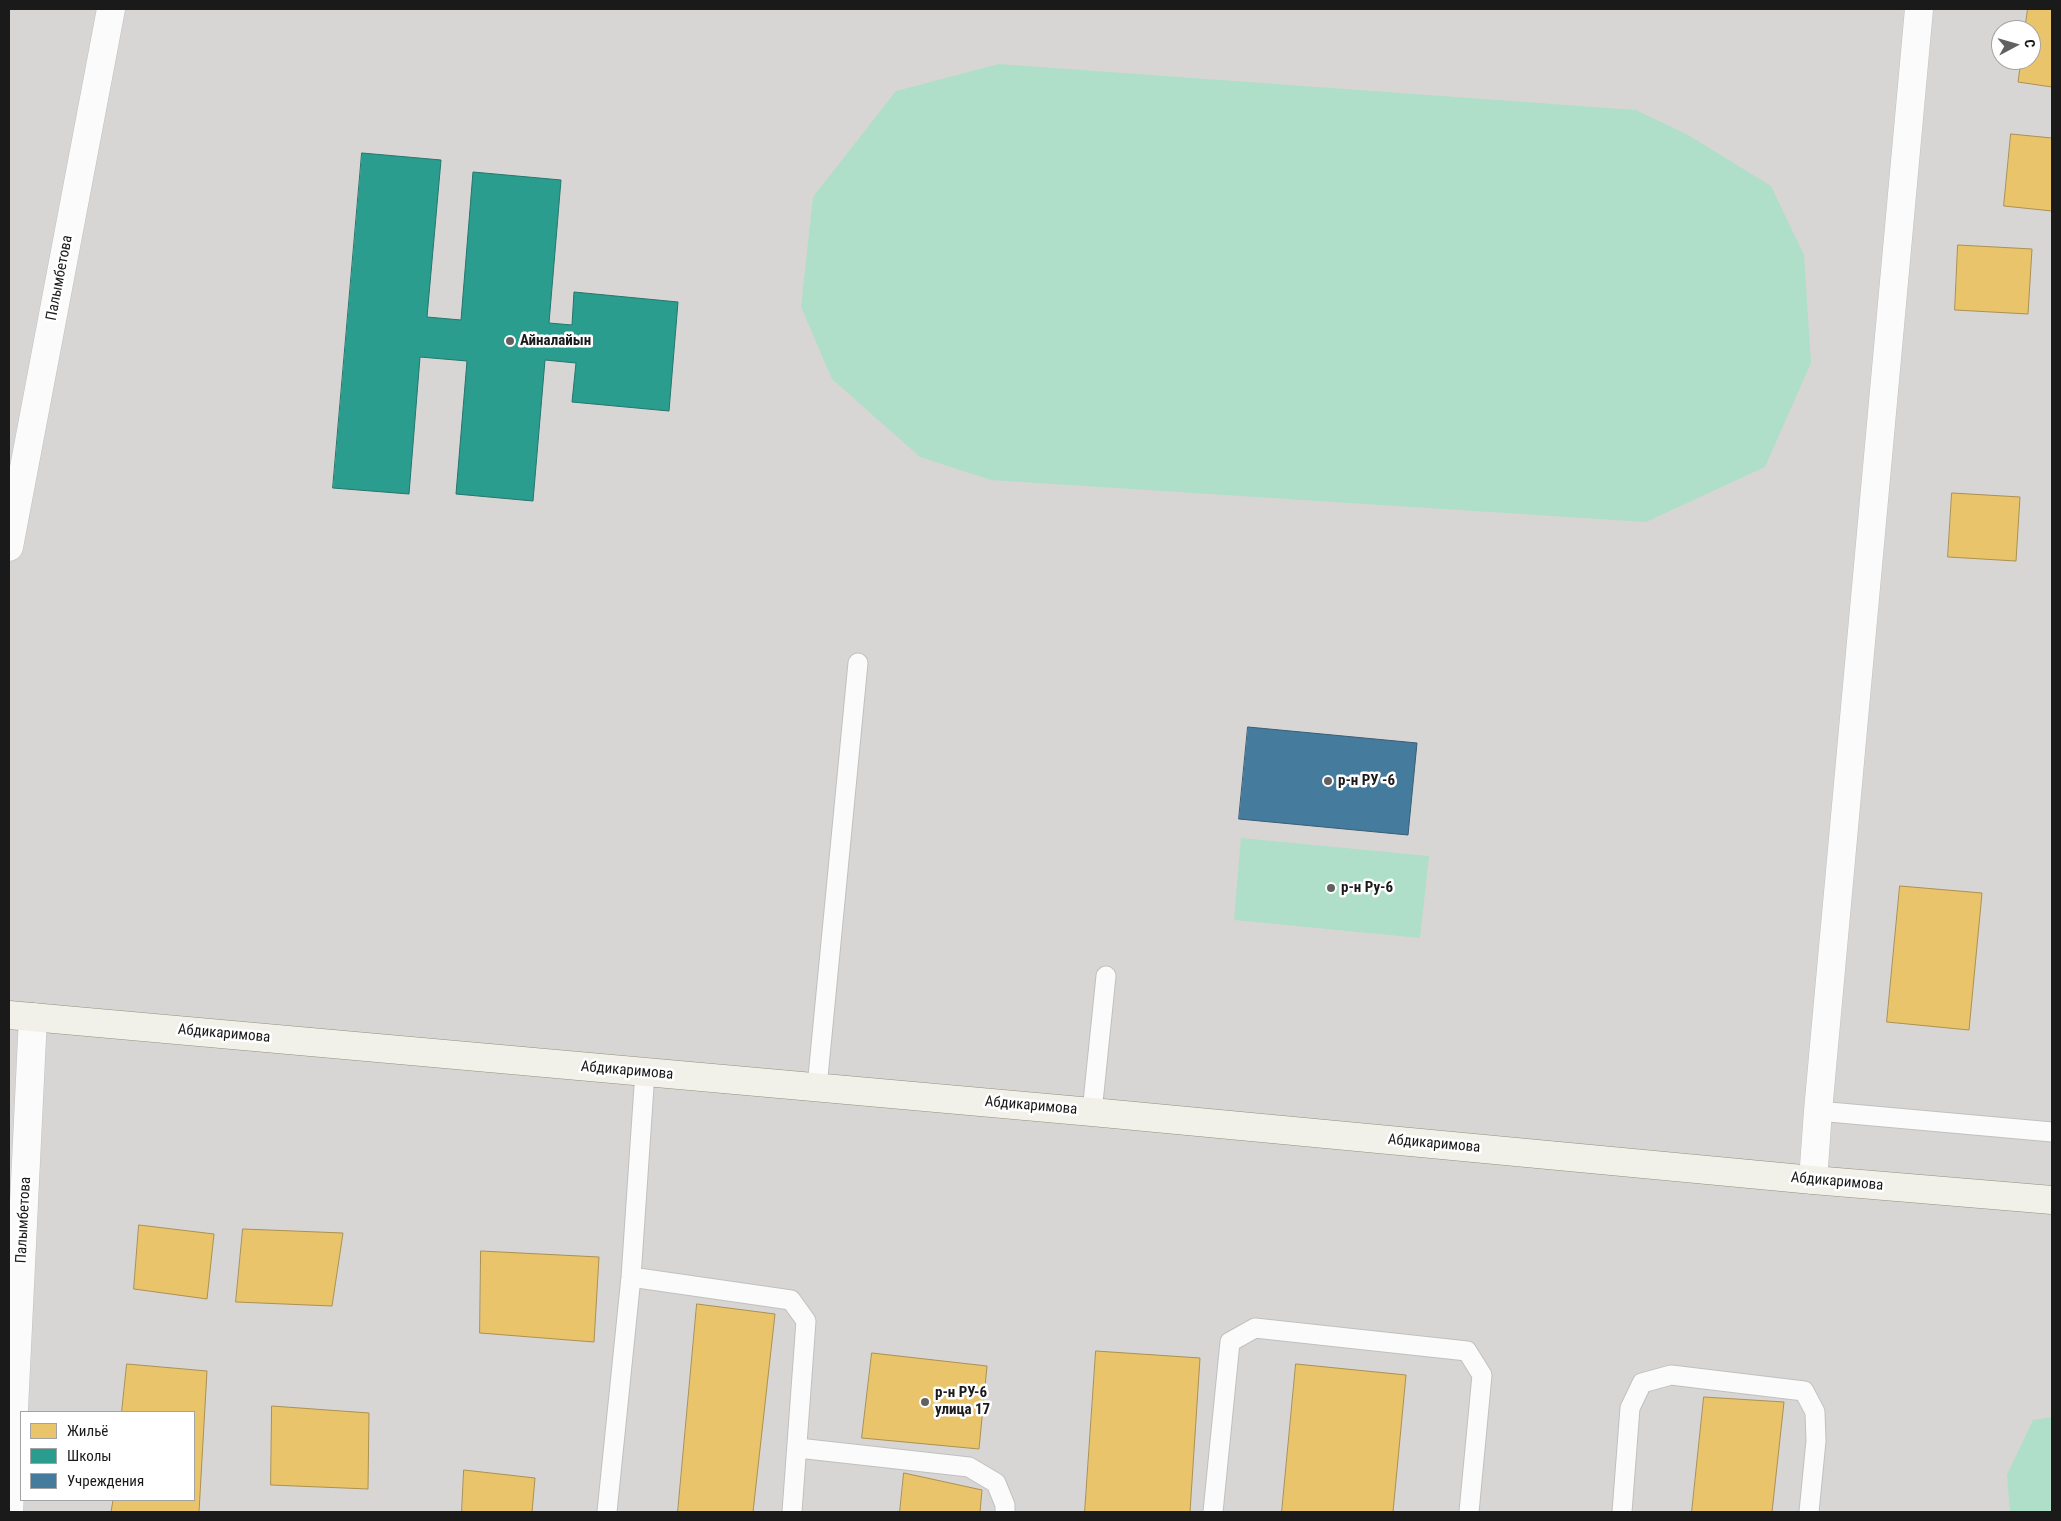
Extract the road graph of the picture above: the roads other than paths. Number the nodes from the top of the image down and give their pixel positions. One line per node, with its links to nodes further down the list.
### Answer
1 (111, 9): 3 (street, Палымбетова)
2 (1920, 9): 9 (street)
3 (9, 547)
4 (858, 663): 8 (lane)
5 (1106, 976): 10 (lane)
6 (21, 1016): 7 (main road, Абдикаримова); 16 (street, Палымбетова)
7 (645, 1072): 8 (main road, Абдикаримова); 14 (lane)
8 (817, 1087): 10 (main road, Абдикаримова)
9 (1818, 1111): 11 (lane); 12 (street)
10 (1092, 1112): 12 (main road, Абдикаримова)
11 (2052, 1132)
12 (1813, 1180): 13 (main road, Абдикаримова)
13 (2052, 1200)
14 (631, 1277): 15 (lane); 17 (lane)
15 (798, 1448): 18 (lane); 19 (lane)
16 (9, 1512)
17 (607, 1512)
18 (792, 1512)
19 (1005, 1512)
20 (1213, 1512): 21 (lane)
21 (1469, 1512)
22 (1622, 1512): 23 (lane)
23 (1809, 1512)

